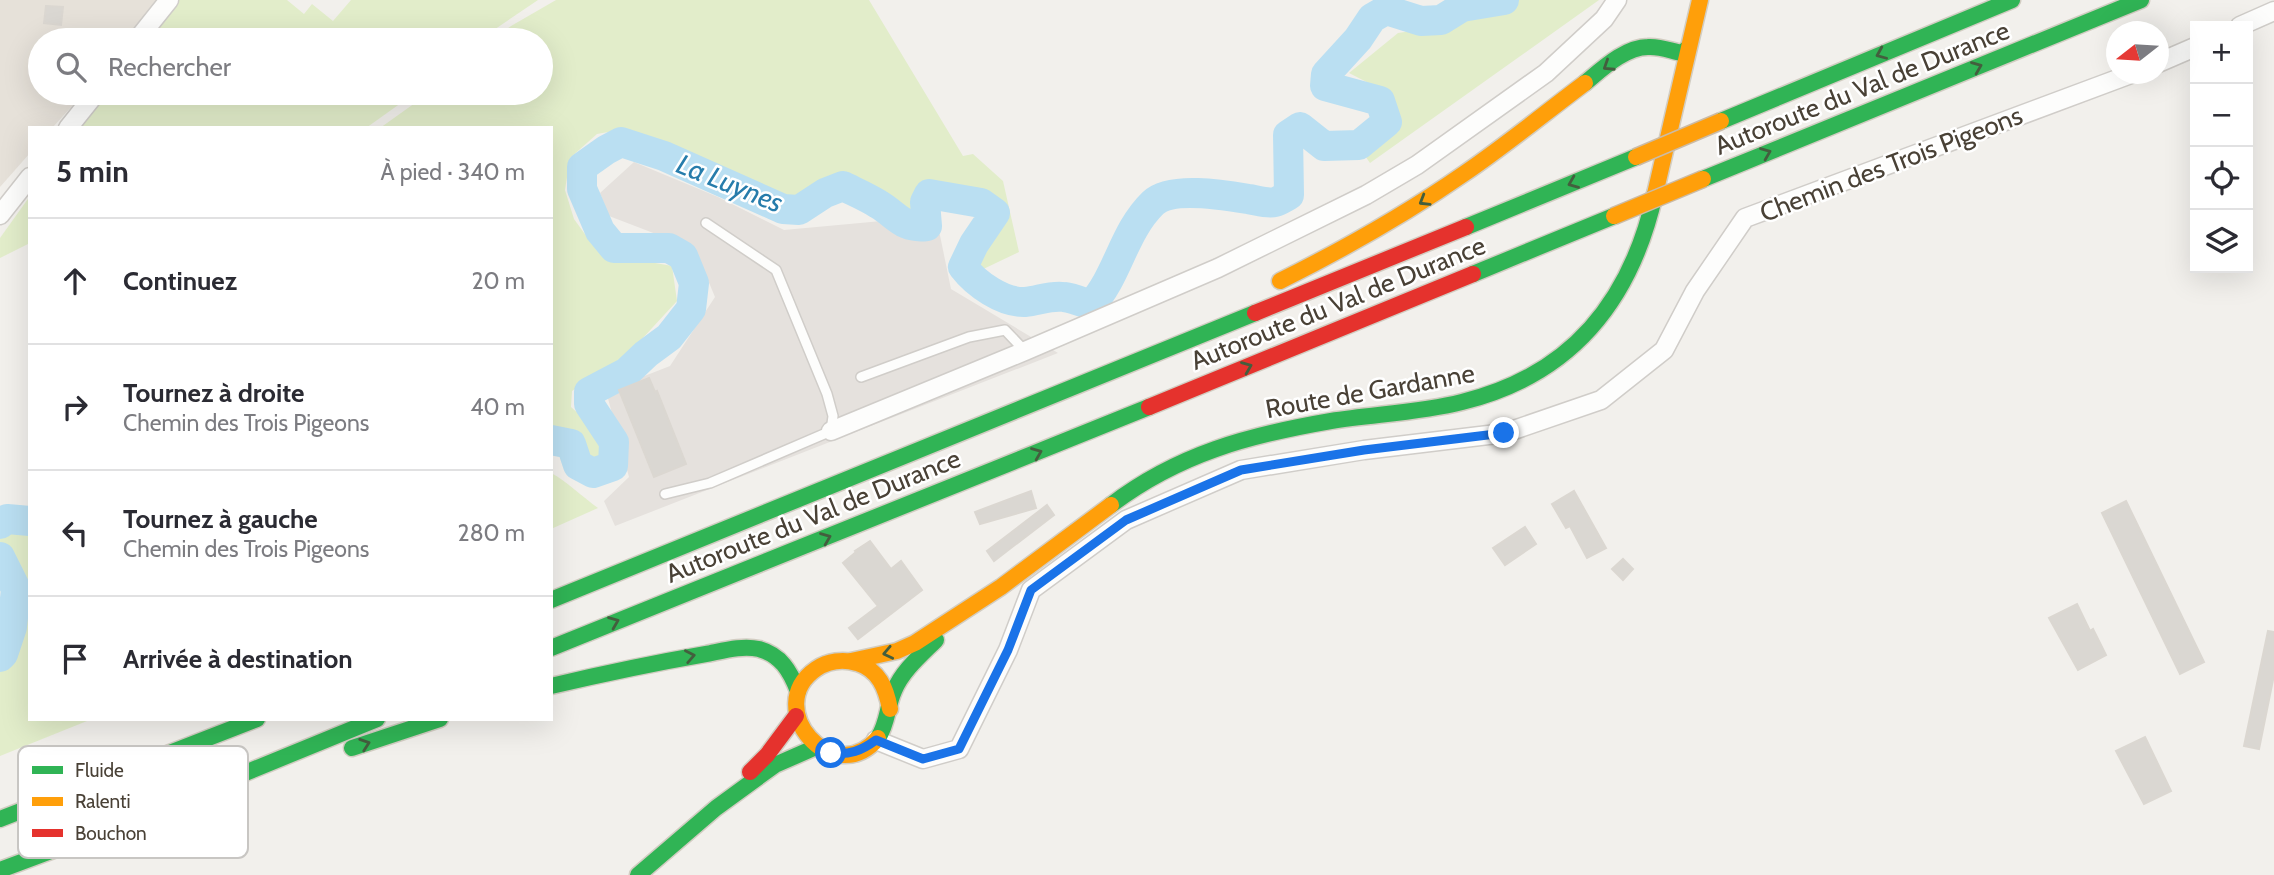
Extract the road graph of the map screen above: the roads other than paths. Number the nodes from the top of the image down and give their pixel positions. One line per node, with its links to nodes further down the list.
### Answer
1 (169, 0): 8 (street)
2 (1617, 0): 22 (street)
3 (1700, 0): 9 (main road, Route de Gardanne)
4 (2012, 0): 25 (main road, Autoroute du Val de Durance, one-way to 25, bridge)
5 (2141, 0): 29 (main road, Autoroute du Val de Durance, one-way to 5, bridge)
6 (2274, 10): 7 (street)
7 (2251, 21)
8 (147, 28)
9 (1688, 48): 11 (main road); 13 (main road, Route de Gardanne)
10 (2190, 49): 12 (street)
11 (1669, 51): 13 (main road); 20 (main road, one-way to 20)
12 (2169, 58)
13 (1682, 83): 28 (main road, Route de Gardanne)
14 (2106, 83): 38 (street, Chemin des Trois Pigeons)
15 (86, 105): 16 (street)
16 (70, 126)
17 (28, 180): 18 (street)
18 (0, 215)
19 (706, 223): 24 (lane)
20 (1271, 286)
21 (1203, 317): 25 (main road)
22 (1025, 351): 23 (lane); 24 (street)
23 (861, 377)
24 (831, 431): 26 (lane)
25 (819, 491): 27 (main road, Autoroute du Val de Durance)
26 (665, 494)
27 (553, 599)
28 (964, 612): 30 (main road, one-way to 30); 33 (main road)
29 (553, 647)
30 (851, 661): 32 (main road); 33 (main road)
31 (553, 686): 32 (main road, one-way to 32)
32 (798, 691): 34 (main road)
33 (890, 709): 38 (main road)
34 (796, 716): 40 (main road); 43 (main road)
35 (252, 721): 39 (main road)
36 (372, 721): 41 (main road)
37 (434, 721): 42 (main road, one-way to 37)
38 (876, 740): 40 (main road)
39 (190, 746)
40 (816, 747): 43 (main road)
41 (248, 772)
42 (248, 783)
43 (716, 808): 48 (main road)
44 (18, 812): 45 (main road)
45 (0, 819)
46 (32, 858): 47 (main road)
47 (0, 870)
48 (638, 875)

